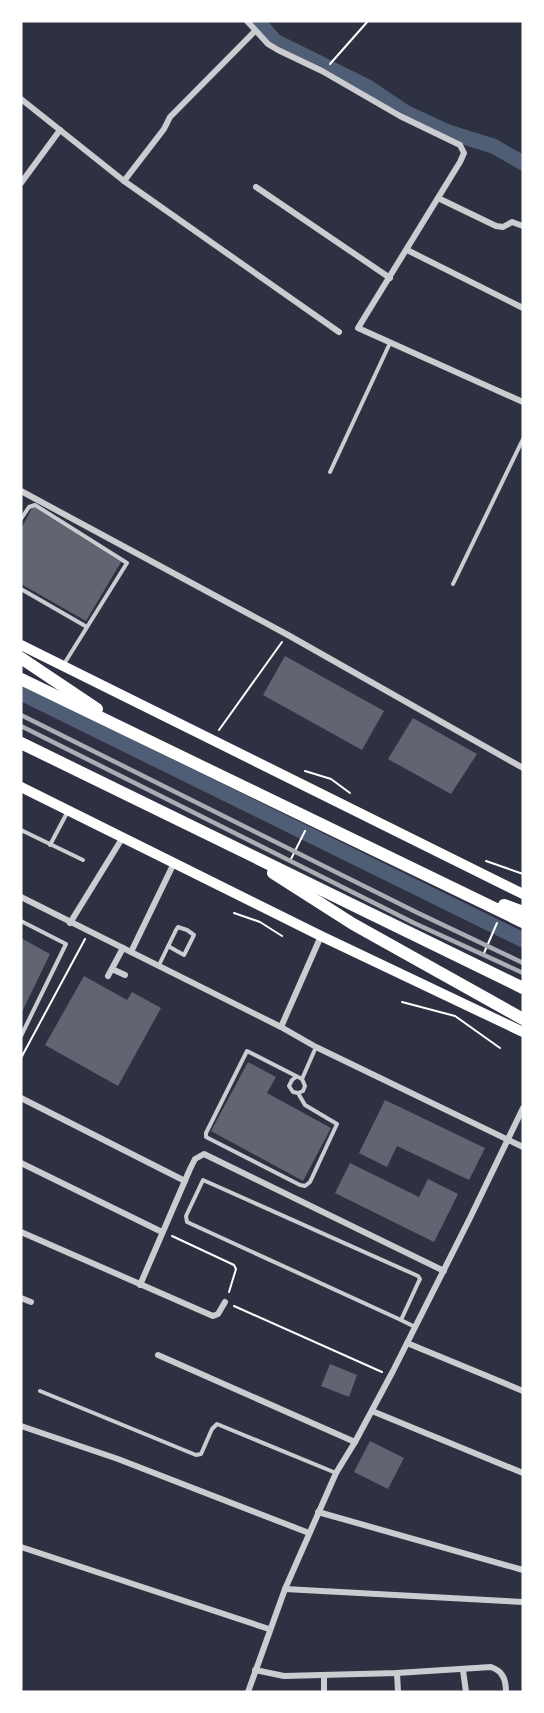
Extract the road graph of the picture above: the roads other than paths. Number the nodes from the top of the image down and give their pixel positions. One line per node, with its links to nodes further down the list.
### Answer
1 (247, 21): 2 (street)
2 (255, 31): 5 (street); 8 (street)
3 (21, 99): 4 (street)
4 (60, 130): 5 (street); 6 (street)
5 (124, 181): 13 (street)
6 (21, 183)
7 (256, 188): 11 (street)
8 (438, 198): 9 (street); 10 (street)
9 (523, 226)
10 (408, 250): 11 (street); 12 (street)
11 (390, 278): 14 (street)
12 (523, 308)
13 (339, 333)
14 (391, 342): 15 (street); 17 (lane)
15 (523, 402)
16 (523, 439): 20 (lane)
17 (330, 472)
18 (21, 491): 29 (street)
19 (21, 519): 22 (lane)
20 (453, 584)
21 (21, 589): 22 (lane)
22 (87, 627): 25 (lane)
23 (21, 645): 25 (main road)
24 (21, 658): 27 (main road)
25 (62, 666): 39 (main road)
26 (21, 679): 27 (main road)
27 (140, 738): 38 (main road)
28 (21, 743): 35 (main road)
29 (523, 768)
30 (21, 787): 31 (main road)
31 (68, 810): 33 (main road); 34 (lane)
32 (21, 830): 34 (lane)
33 (123, 837): 37 (main road); 43 (street)
34 (50, 845): 36 (lane)
35 (234, 848): 53 (main road); 54 (main road)
36 (82, 860)
37 (174, 863): 45 (main road); 48 (street)
38 (435, 880): 41 (main road); 44 (main road)
39 (523, 894)
40 (21, 897): 43 (street)
41 (523, 912)
42 (21, 921): 57 (lane)
43 (70, 922): 47 (street)
44 (523, 922)
45 (321, 936): 55 (street); 56 (main road)
46 (168, 946): 46 (lane); 49 (lane)
47 (123, 948): 48 (street); 50 (street)
48 (131, 952): 49 (street)
49 (159, 965): 55 (street)
50 (112, 969): 51 (street); 52 (street)
51 (125, 975)
52 (108, 976)
53 (523, 988)
54 (523, 1019)
55 (281, 1027): 58 (street)
56 (523, 1032)
57 (21, 1036)
58 (316, 1047): 59 (lane); 63 (street)
59 (299, 1078): 60 (lane); 60 (lane); 60 (lane)
60 (298, 1093)
61 (21, 1098): 66 (street)
62 (523, 1108): 63 (street)
63 (507, 1140): 64 (street); 69 (street)
64 (523, 1147)
65 (21, 1163): 68 (street)
66 (185, 1181): 68 (street); 69 (street)
67 (21, 1232): 70 (street)
68 (162, 1232): 70 (street)
69 (444, 1271): 75 (street)
70 (140, 1285): 73 (street)
71 (21, 1298): 72 (street)
72 (31, 1302)
73 (225, 1302)
74 (401, 1320): 74 (lane); 75 (lane)
75 (415, 1327): 76 (street)
76 (407, 1343): 79 (street); 80 (street)
77 (158, 1355): 82 (street)
78 (40, 1391): 83 (lane)
79 (523, 1391)
80 (372, 1411): 82 (street); 84 (street)
81 (21, 1426): 86 (street)
82 (356, 1442): 83 (street)
83 (336, 1473): 85 (street)
84 (523, 1473)
85 (318, 1512): 86 (street); 88 (street)
86 (309, 1533): 89 (street)
87 (21, 1547): 91 (street)
88 (523, 1570)
89 (285, 1589): 90 (street); 91 (street)
90 (523, 1602)
91 (269, 1629): 92 (street)
92 (255, 1670): 95 (street); 96 (street)
93 (463, 1670): 94 (street); 99 (street); 100 (street)
94 (397, 1674): 95 (street); 98 (street)
95 (324, 1675): 97 (street)
96 (248, 1692)
97 (324, 1692)
98 (398, 1692)
99 (466, 1692)
100 (506, 1692)

